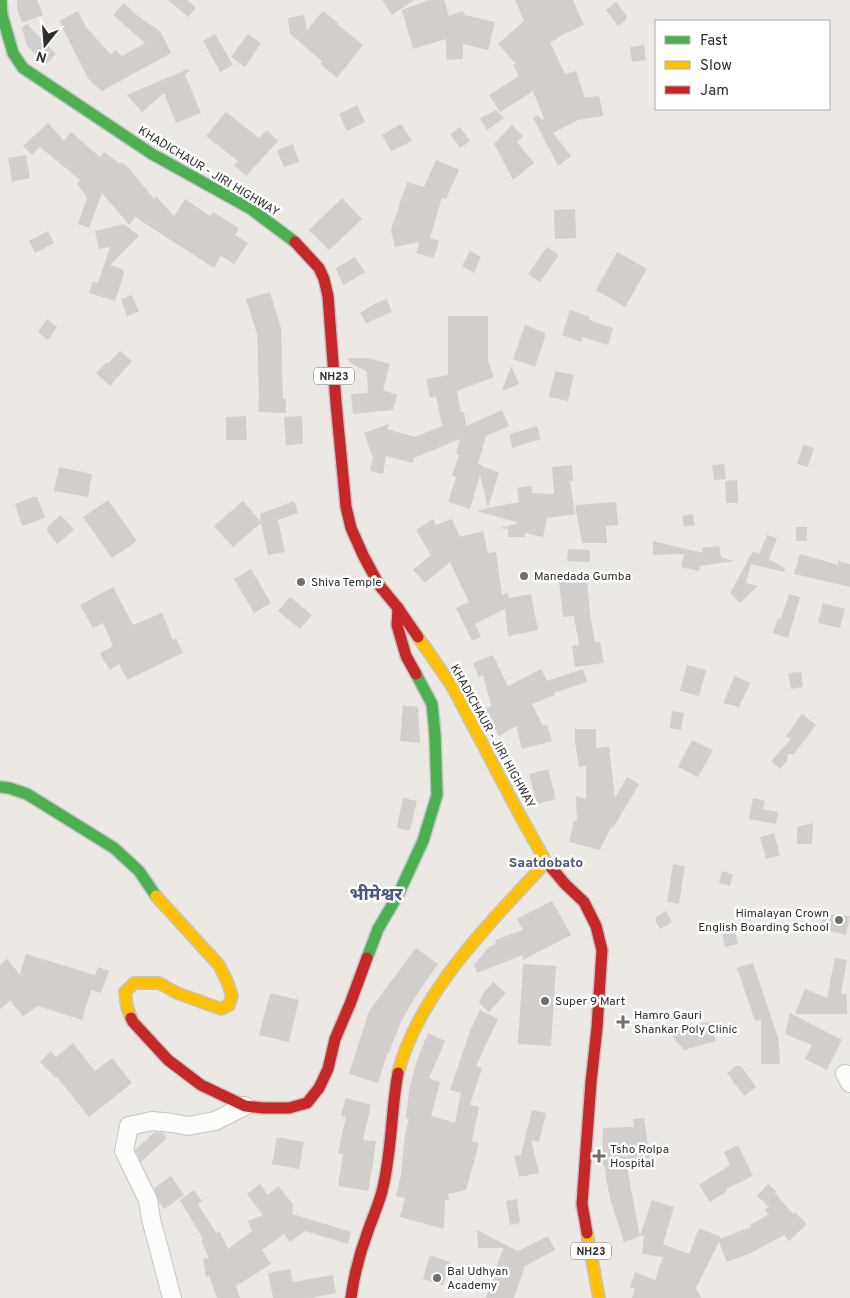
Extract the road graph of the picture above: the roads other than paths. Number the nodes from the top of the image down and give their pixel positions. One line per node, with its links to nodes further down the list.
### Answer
1 (2, 0): 2 (main road, KHADICHAUR - JIRI HIGHWAY / NH23)
2 (398, 608): 4 (main road, KHADICHAUR - JIRI HIGHWAY / NH23); 5 (main road)
3 (0, 787): 5 (main road)
4 (546, 862): 7 (main road); 8 (main road, NH23)
5 (245, 1106): 6 (street)
6 (172, 1298)
7 (351, 1298)
8 (599, 1298)

